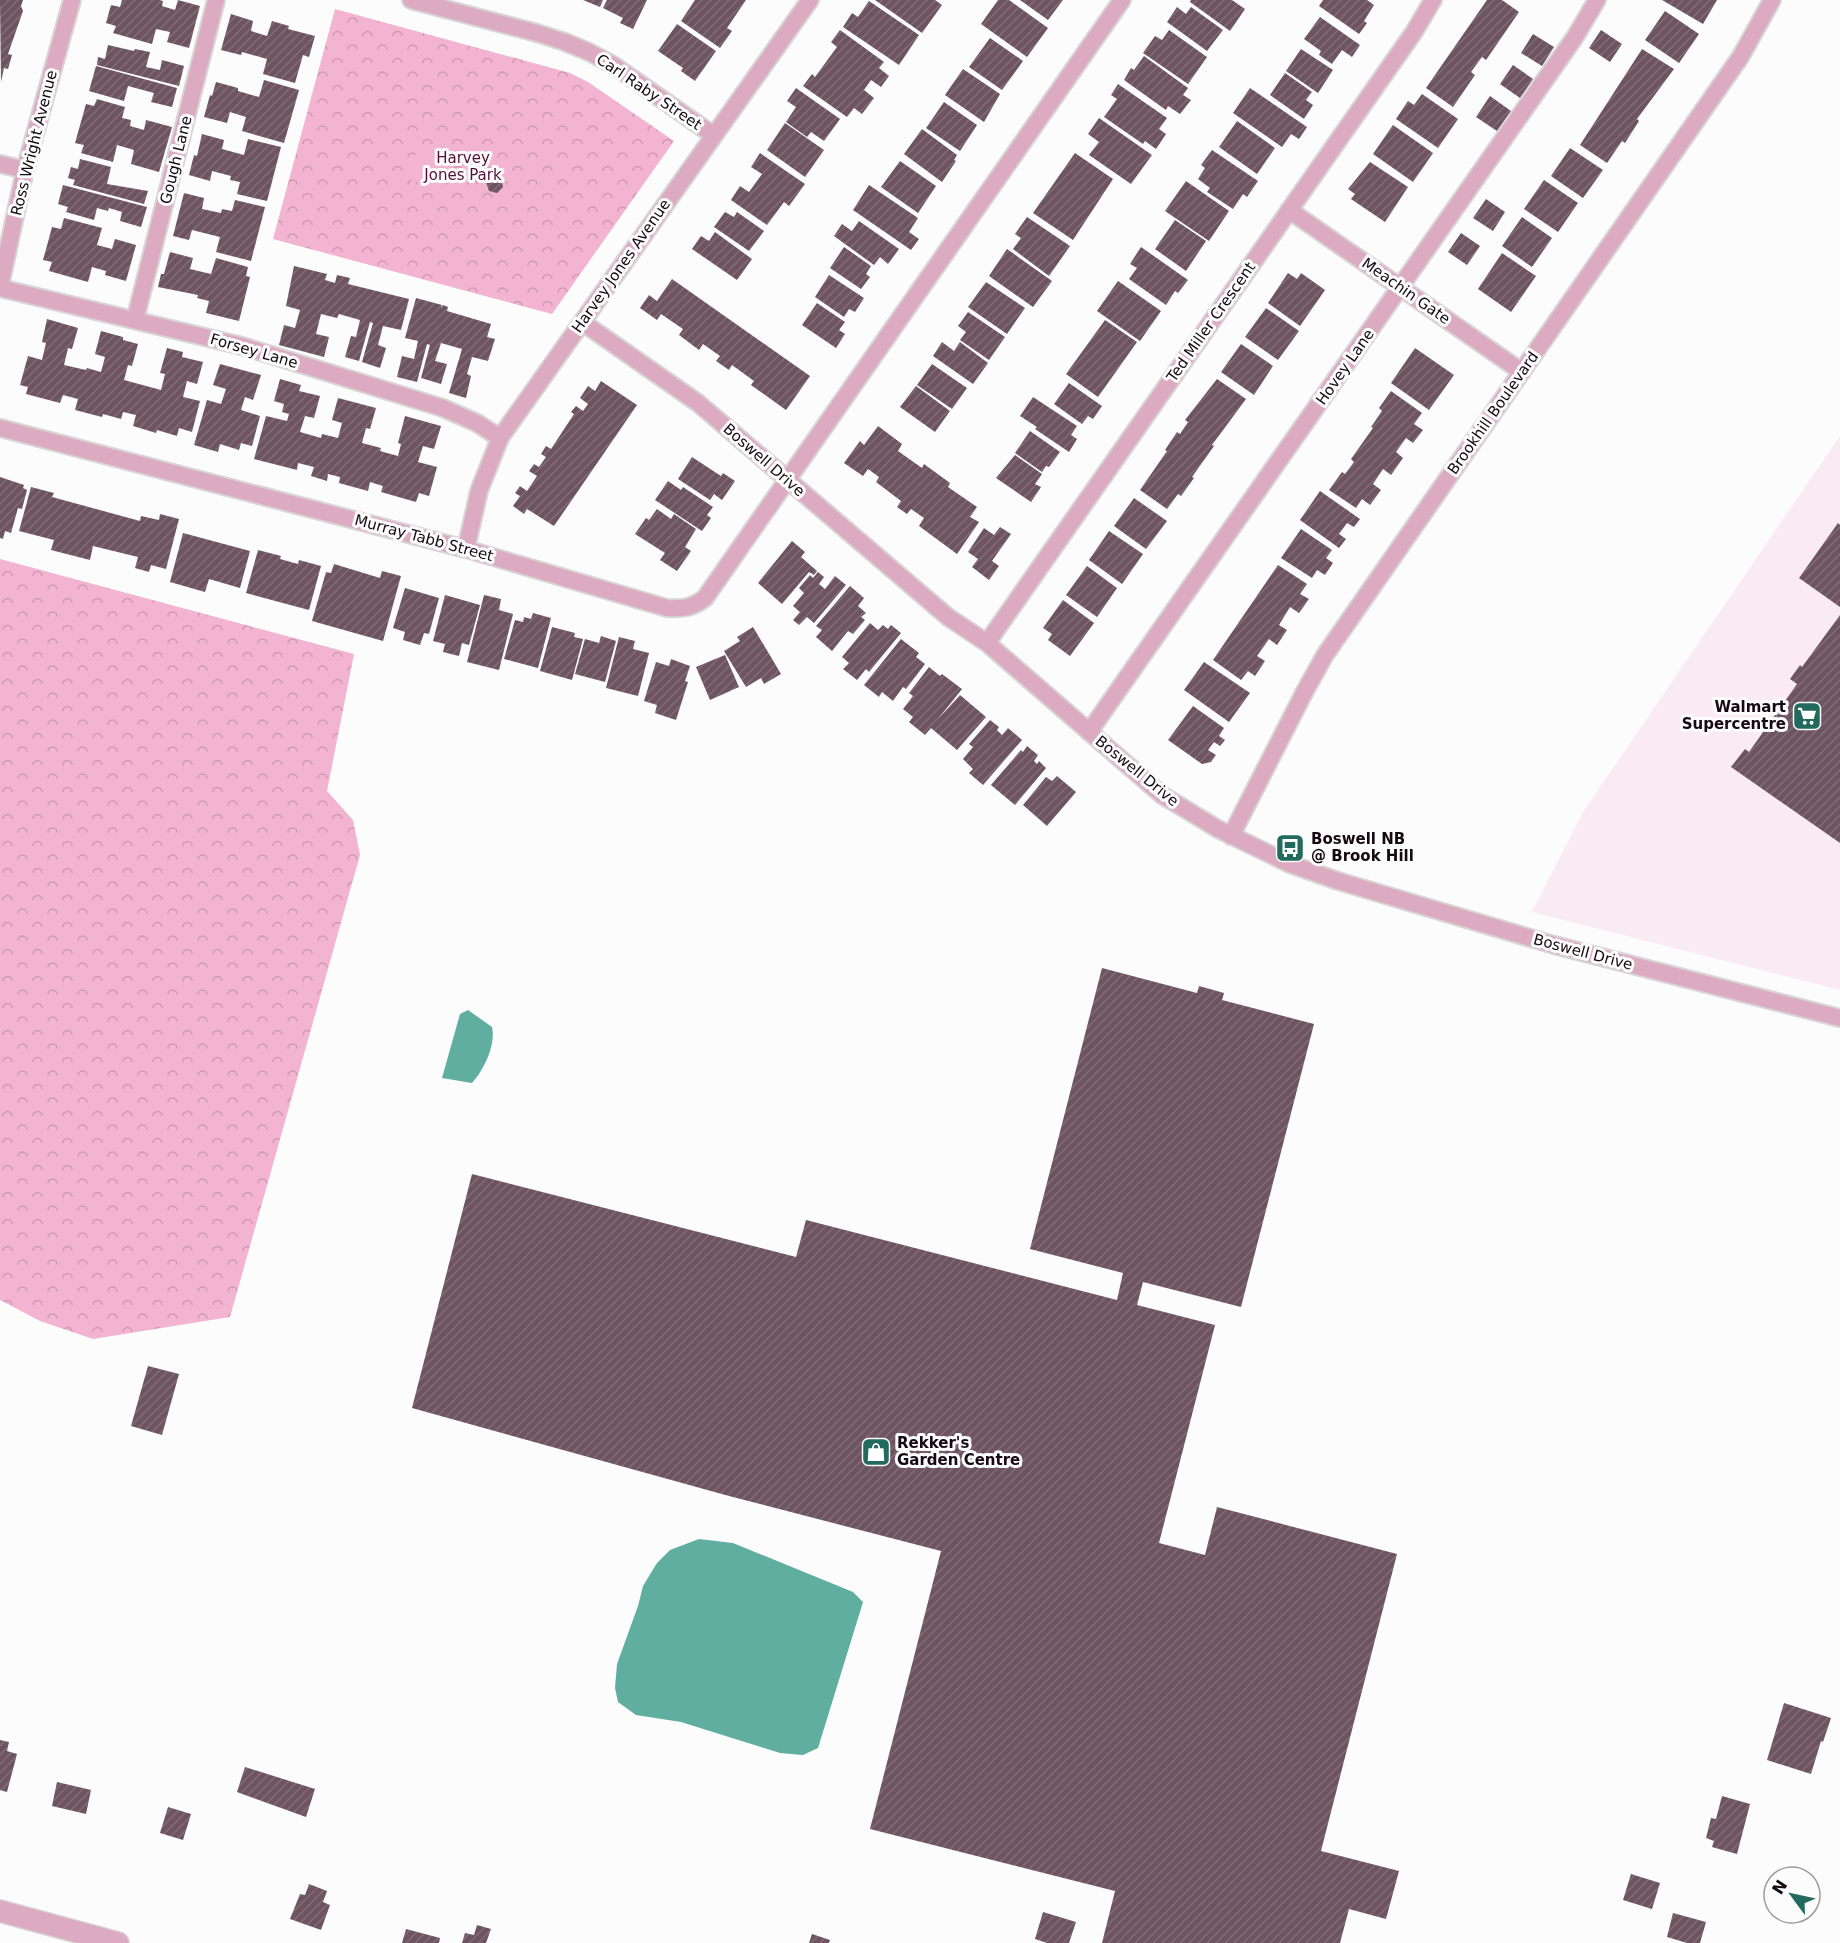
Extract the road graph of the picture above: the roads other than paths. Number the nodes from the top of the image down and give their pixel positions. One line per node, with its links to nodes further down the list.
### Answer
1 (72, 0): 11 (street, Ross Wright Avenue)
2 (216, 0): 15 (street, Gough Lane)
3 (411, 0): 9 (street, Carl Raby Street)
4 (810, 0): 9 (street, Harvey Jones Avenue)
5 (1122, 0): 20 (street)
6 (1433, 0): 12 (street, Ted Miller Crescent)
7 (1597, 0): 14 (street, Hovey Lane)
8 (1772, 0): 17 (street, Brookhill Boulevard)
9 (713, 135): 16 (street, Harvey Jones Avenue)
10 (0, 164): 11 (street)
11 (26, 170): 13 (street, Ross Wright Avenue)
12 (1289, 210): 14 (street, Meachin Gate); 22 (street, Ted Miller Crescent)
13 (0, 287): 15 (street, Forsey Lane)
14 (1401, 287): 17 (street, Meachin Gate); 23 (street, Hovey Lane)
15 (135, 320): 19 (street, Forsey Lane)
16 (582, 322): 19 (street, Harvey Jones Avenue); 20 (street, Boswell Drive)
17 (1522, 372): 24 (street, Brookhill Boulevard)
18 (0, 428): 21 (street, Murray Tabb Street)
19 (500, 438): 21 (street, Harvey Jones Avenue)
20 (788, 480): 21 (street, Murray Tabb Street); 22 (street, Boswell Drive)
21 (466, 549)
22 (987, 643): 23 (street, Boswell Drive)
23 (1089, 732): 24 (street, Boswell Drive)
24 (1231, 836): 25 (street, Boswell Drive)
25 (1840, 1018)
26 (0, 1911): 27 (street)
27 (118, 1943)

